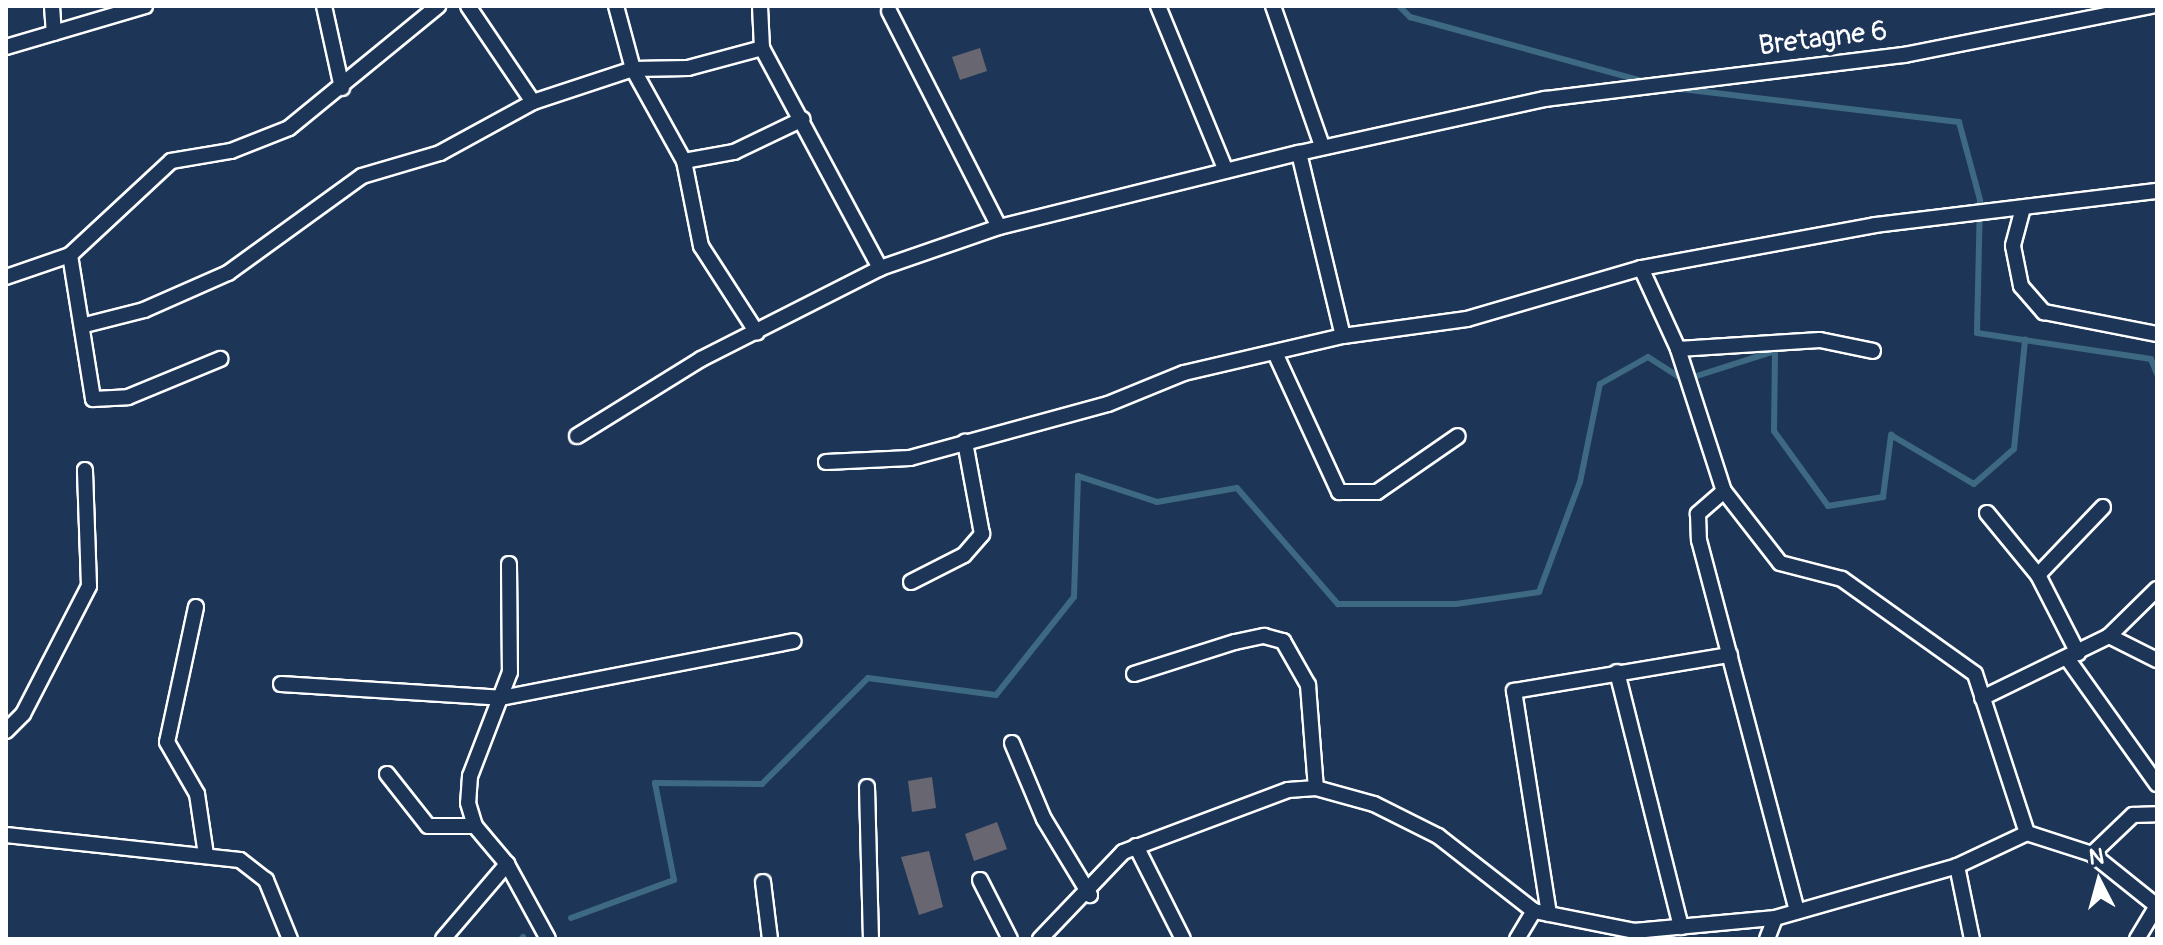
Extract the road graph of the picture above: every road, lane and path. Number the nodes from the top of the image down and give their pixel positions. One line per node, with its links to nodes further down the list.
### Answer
1 (52, 6): 12 (street)
2 (145, 6): 12 (street)
3 (324, 6): 16 (street)
4 (438, 6): 16 (street)
5 (468, 6): 17 (street)
6 (616, 6): 15 (street)
7 (760, 6): 14 (street)
8 (1158, 6): 22 (street)
9 (1273, 6): 19 (street)
10 (2152, 6): 19 (street, Bretagne 6)
11 (889, 11): 25 (street)
12 (54, 33): 13 (street)
13 (6, 47)
14 (762, 48): 15 (street); 18 (street)
15 (633, 69): 17 (street); 21 (street)
16 (342, 88): 26 (street)
17 (533, 102): 30 (street)
18 (803, 119): 21 (street); 27 (street)
19 (1322, 146): 20 (street, Bretagne 6)
20 (1299, 153): 22 (street, Bretagne 6); 33 (street)
21 (684, 161): 31 (street)
22 (1226, 171): 25 (street, Bretagne 6)
23 (2157, 191): 24 (street)
24 (2023, 208): 28 (street); 32 (street)
25 (999, 227): 27 (street, Bretagne 6)
26 (70, 255): 29 (street); 30 (street)
27 (880, 268): 31 (street, Bretagne 6)
28 (1641, 268): 33 (street); 34 (street)
29 (6, 277)
30 (85, 325): 37 (street)
31 (757, 333): 38 (street, Bretagne 6)
32 (2157, 334)
33 (1343, 336): 36 (street)
34 (1678, 349): 35 (street); 43 (street)
35 (1873, 351)
36 (1276, 355): 39 (street); 40 (street)
37 (220, 359)
38 (577, 436)
39 (1458, 436)
40 (965, 442): 41 (street); 48 (street)
41 (826, 462)
42 (85, 470): 61 (street)
43 (1724, 491): 53 (street); 60 (street)
44 (2103, 507): 47 (street)
45 (1987, 513): 47 (street)
46 (509, 564): 59 (street)
47 (2038, 575): 54 (street)
48 (911, 582)
49 (2157, 589): 51 (street)
50 (196, 607): 73 (street)
51 (2109, 636): 54 (street); 55 (street)
52 (794, 641): 59 (street)
53 (1730, 655): 56 (street); 81 (street)
54 (2073, 656): 60 (street); 64 (street)
55 (2157, 660)
56 (1617, 672): 82 (street); 84 (street)
57 (1134, 674): 66 (street)
58 (281, 684): 59 (street)
59 (501, 698): 68 (street)
60 (1982, 698): 69 (street)
61 (6, 731)
62 (1012, 743): 78 (street)
63 (387, 774): 68 (street)
64 (2157, 784)
65 (867, 787): 89 (street)
66 (1316, 788): 71 (street); 80 (street)
67 (2157, 814): 72 (street)
68 (475, 826): 74 (street)
69 (2027, 833): 72 (street); 75 (street)
70 (6, 835): 73 (street)
71 (1136, 846): 78 (street); 92 (street)
72 (2092, 854): 79 (street)
73 (206, 855): 85 (street)
74 (507, 864): 86 (street); 87 (street)
75 (1957, 866): 81 (street); 95 (street)
76 (980, 880): 90 (street)
77 (763, 882): 88 (street)
78 (1090, 895): 91 (street)
79 (2157, 906): 96 (street)
80 (1534, 911): 82 (street); 93 (street)
81 (1797, 911): 83 (street)
82 (1549, 914): 84 (street)
83 (1775, 918): 84 (street); 94 (street)
84 (1681, 927)
85 (290, 939)
86 (443, 939)
87 (548, 939)
88 (770, 939)
89 (871, 939)
90 (1010, 939)
91 (1040, 939)
92 (1183, 939)
93 (1517, 939)
94 (1767, 939)
95 (1972, 939)
96 (2137, 939)

